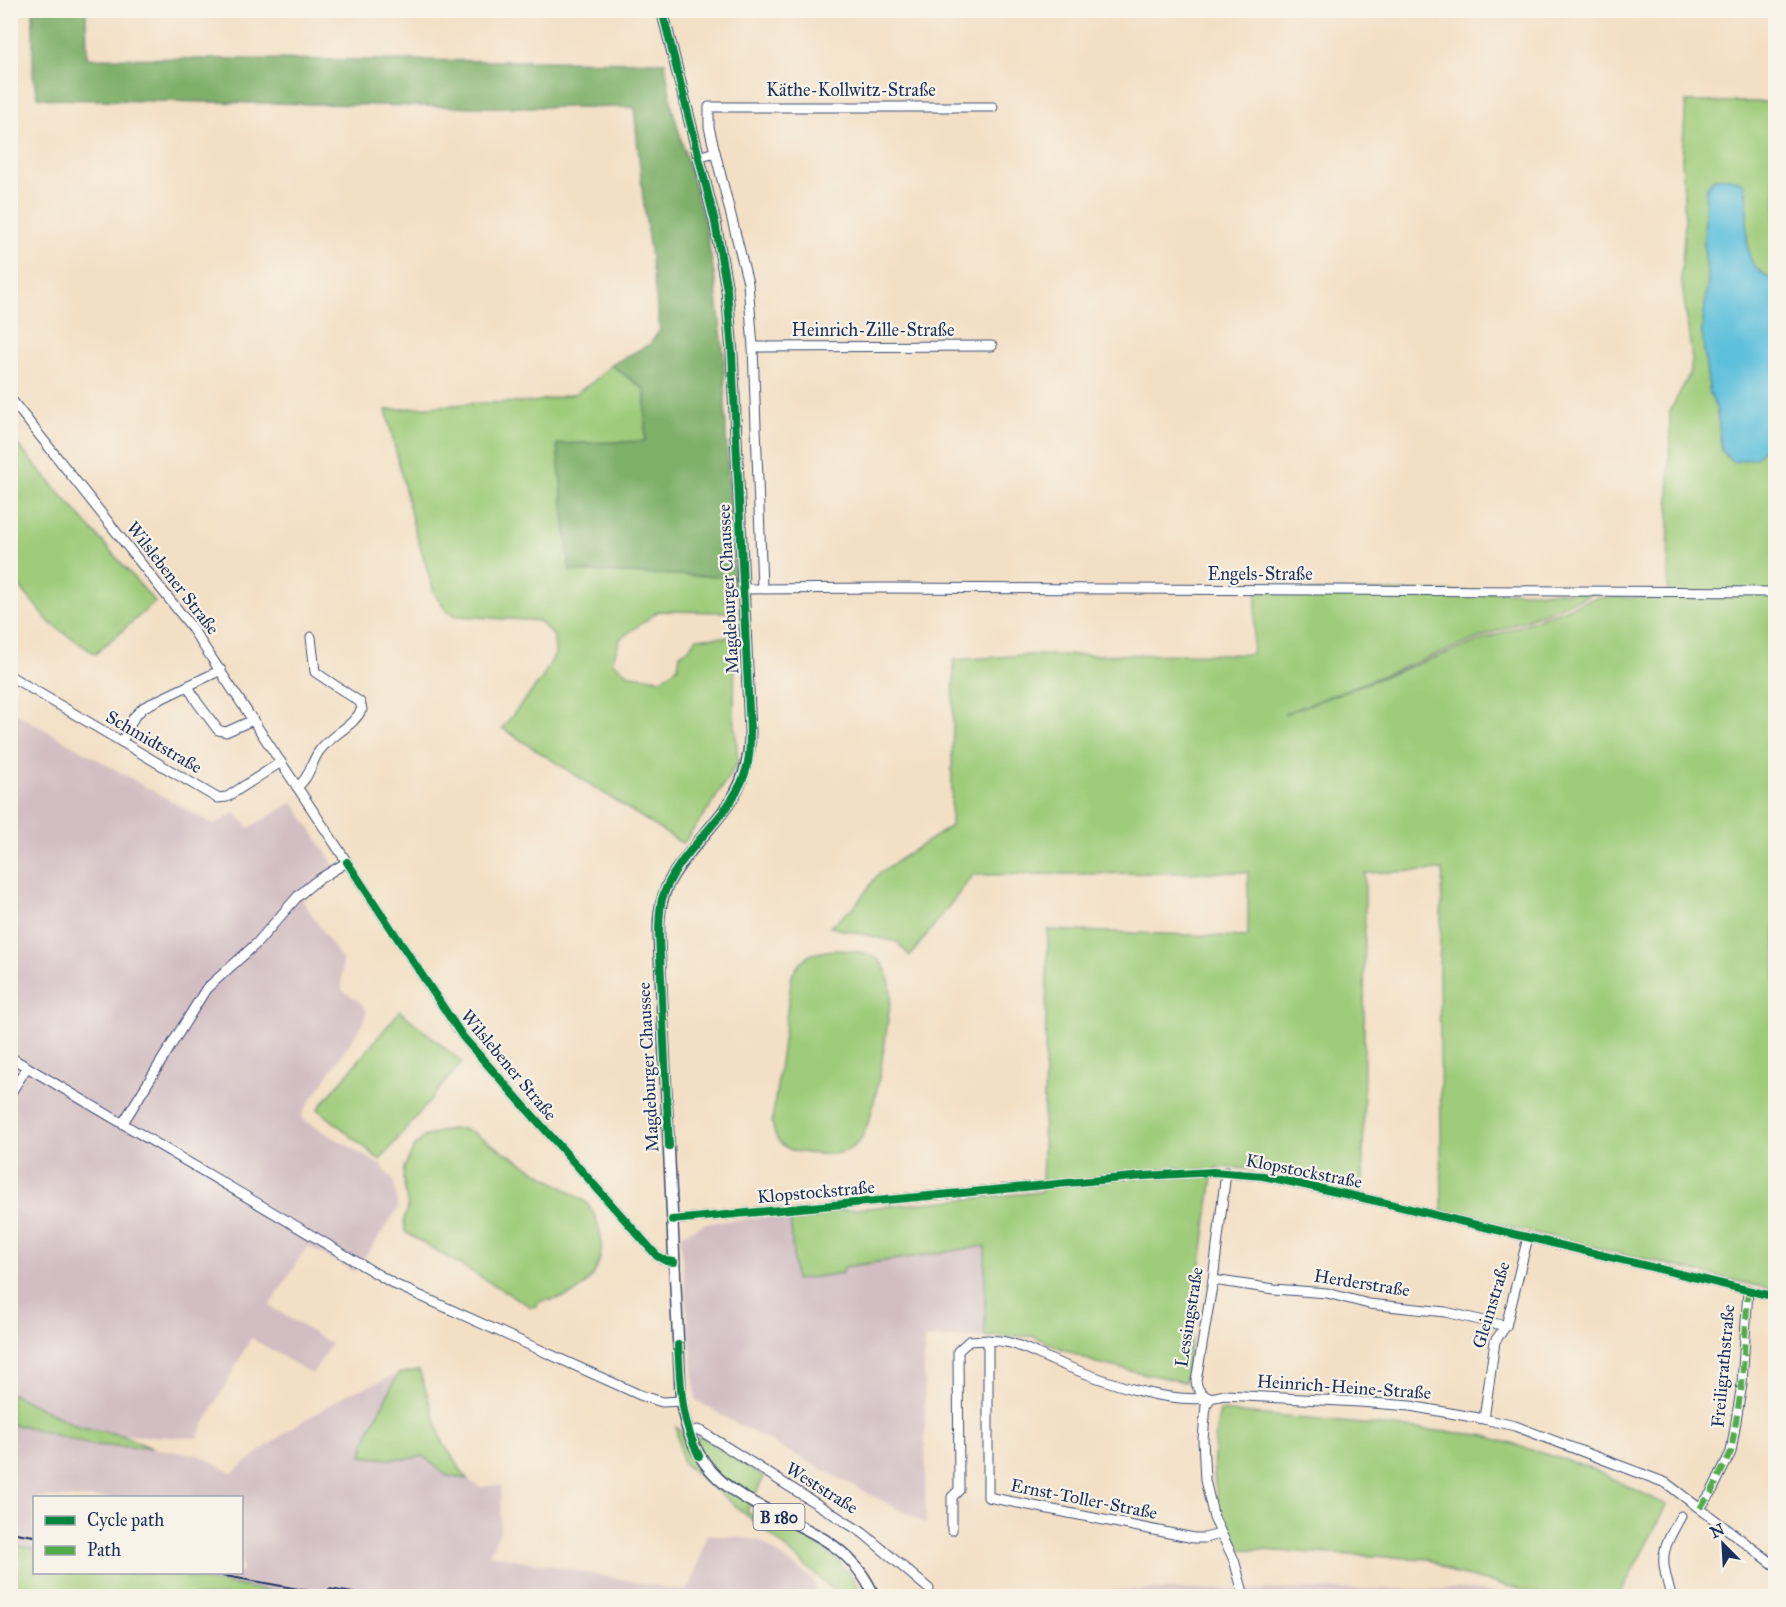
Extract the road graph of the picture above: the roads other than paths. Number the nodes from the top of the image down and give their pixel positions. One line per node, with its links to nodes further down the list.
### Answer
1 (662, 10): 4 (main road, Magdeburger Chaussee / B 180)
2 (993, 107): 3 (street, Käthe-Kollwitz-Straße)
3 (716, 152): 4 (street); 5 (street)
4 (699, 157): 9 (main road, Magdeburger Chaussee / B 180)
5 (753, 346): 6 (street, Heinrich-Zille-Straße); 8 (street)
6 (992, 346)
7 (10, 398): 12 (street, Wilslebener Straße)
8 (762, 588): 9 (street, Engels-Straße); 10 (street, Engels-Straße)
9 (744, 589): 25 (main road, Magdeburger Chaussee / B 180)
10 (1776, 592)
11 (311, 637): 18 (street)
12 (218, 667): 14 (street); 15 (street, Wilslebener Straße)
13 (10, 676): 16 (street, Schmidtstraße)
14 (188, 686): 15 (street); 16 (street)
15 (253, 720): 17 (street, Wilslebener Straße)
16 (122, 742): 17 (street, Schmidtstraße)
17 (281, 762): 18 (street, Wilslebener Straße)
18 (297, 787): 19 (street, Wilslebener Straße)
19 (347, 862): 23 (street); 27 (street, Wilslebener Straße)
20 (10, 1057): 21 (street)
21 (27, 1067): 22 (street); 23 (street)
22 (10, 1094)
23 (123, 1123): 34 (street)
24 (1226, 1172): 25 (street, Klopstockstraße); 26 (street, Klopstockstraße); 28 (street, Lessingstraße)
25 (672, 1220): 27 (main road, Magdeburger Chaussee / B 180)
26 (1528, 1237): 29 (street, Klopstockstraße); 31 (street, Gleimstraße)
27 (674, 1262): 34 (main road, Magdeburger Chaussee / B 180)
28 (1213, 1280): 31 (street, Herderstraße); 33 (street, Lessingstraße)
29 (1748, 1290): 30 (street, Klopstockstraße); 37 (street, Freiligrathstraße)
30 (1776, 1297)
31 (1506, 1326): 35 (street, Gleimstraße)
32 (988, 1340): 33 (street, Heinrich-Heine-Straße); 39 (street); 40 (street, Ernst-Toller-Straße)
33 (1210, 1399): 35 (street, Heinrich-Heine-Straße); 40 (street)
34 (681, 1401): 36 (main road, Magdeburger Chaussee / B 180)
35 (1484, 1419): 37 (street, Heinrich-Heine-Straße)
36 (688, 1433): 42 (street, Weststraße); 43 (main road, Magdeburger Chaussee / B 180)
37 (1700, 1508): 41 (street, Heinrich-Heine-Straße)
38 (1681, 1516): 45 (street)
39 (952, 1530)
40 (1221, 1534): 44 (street)
41 (1776, 1566)
42 (929, 1589)
43 (874, 1596)
44 (1244, 1596)
45 (1671, 1596)

